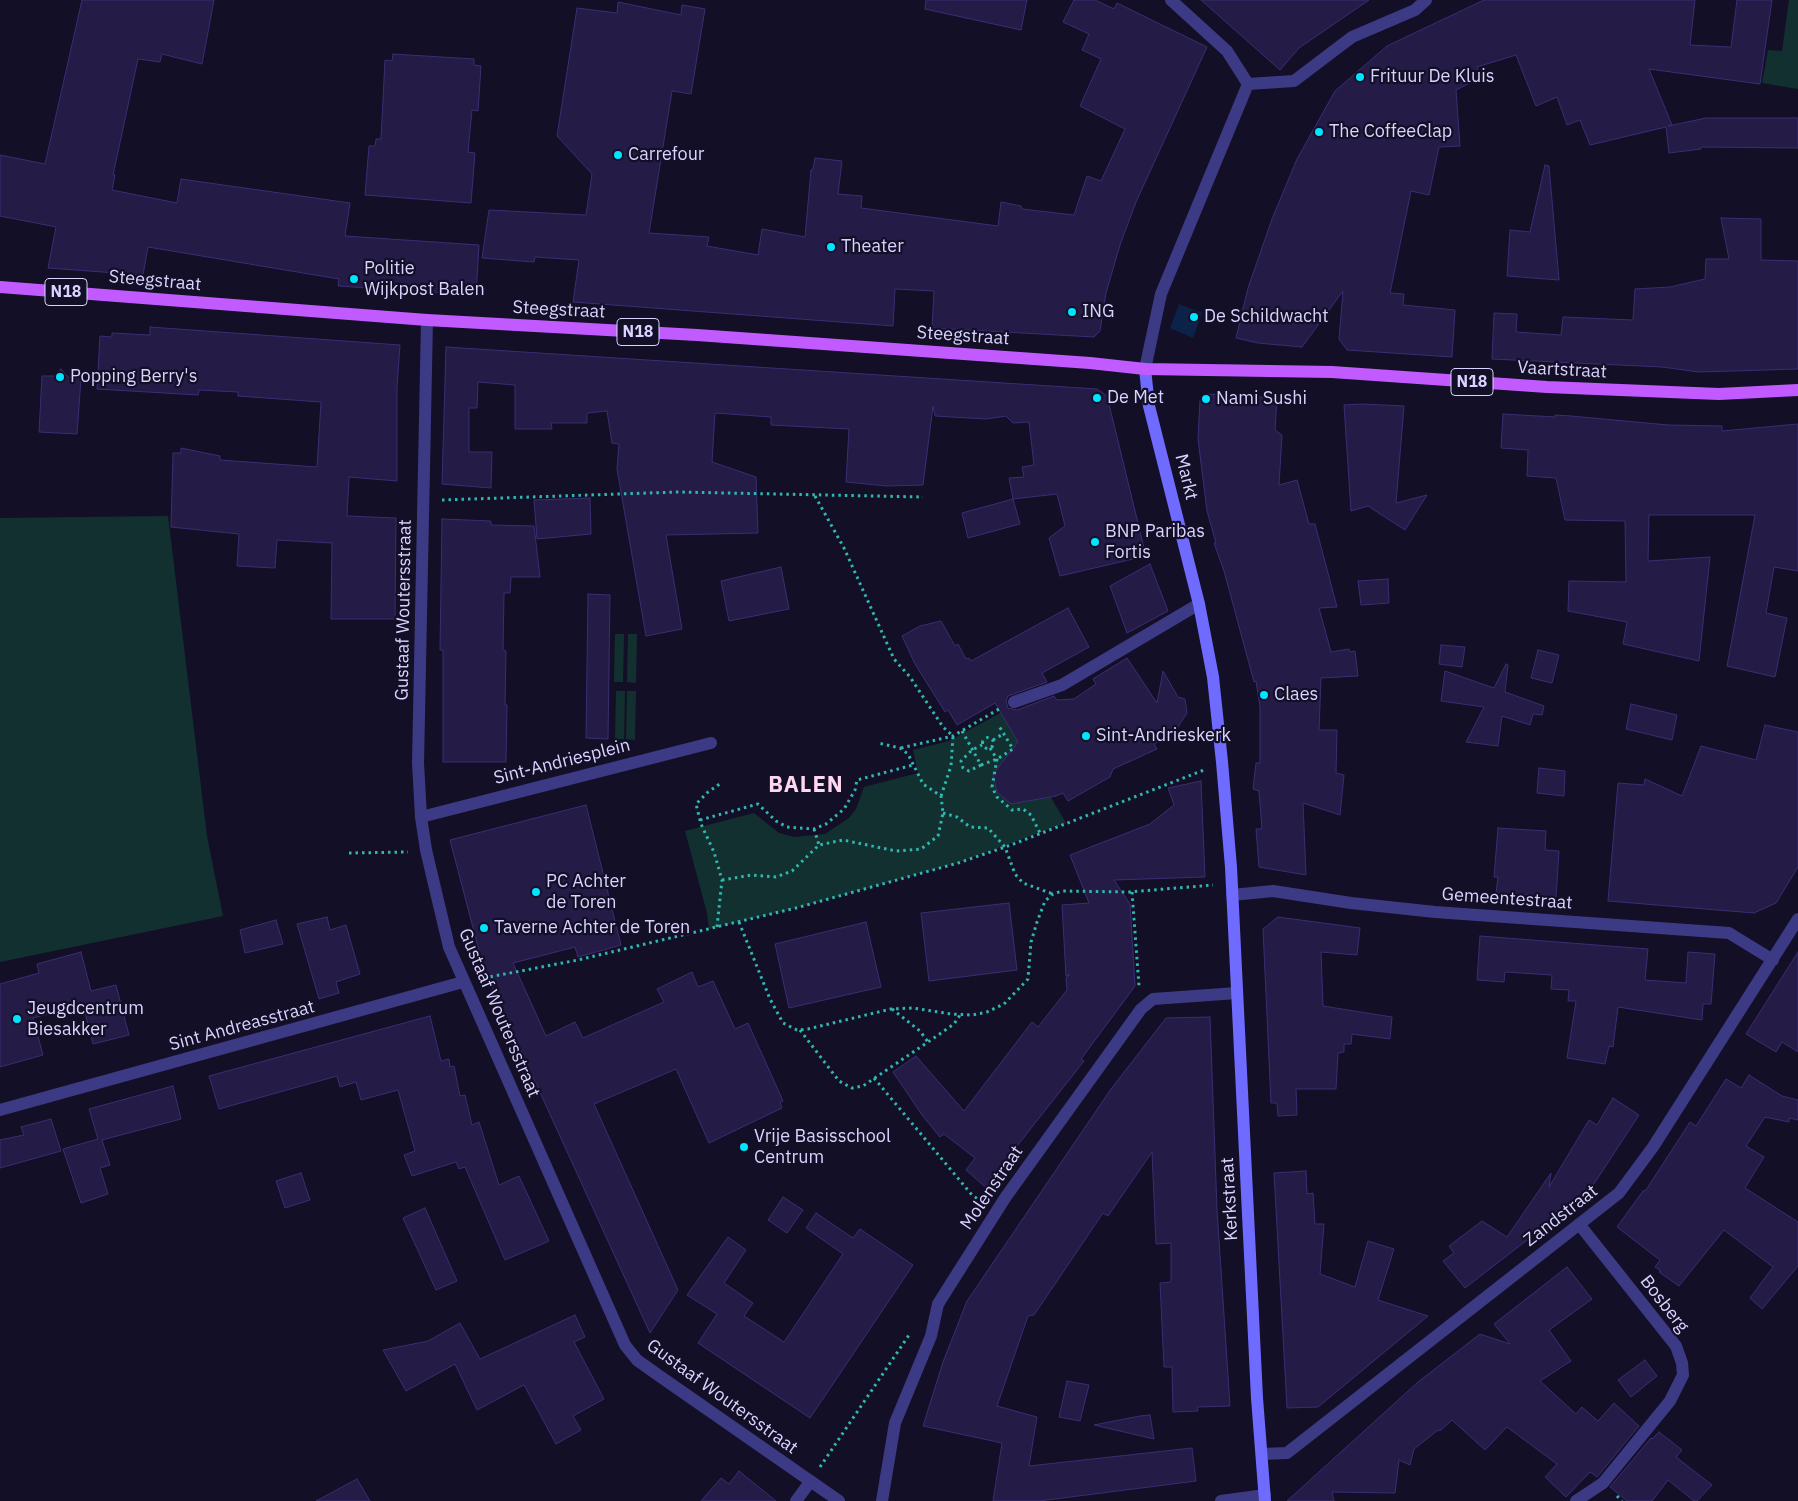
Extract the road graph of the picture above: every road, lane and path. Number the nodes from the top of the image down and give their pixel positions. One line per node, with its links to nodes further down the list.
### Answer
1 (1171, 0): 3 (street)
2 (1426, 0): 3 (street)
3 (1248, 84): 6 (street, Markt)
4 (0, 287): 5 (main road, Steegstraat / N18)
5 (427, 320): 6 (main road, Steegstraat / N18); 10 (street, Gustaaf Woutersstraat)
6 (1145, 369): 7 (main road, Vaartstraat / N18); 11 (main road, Markt)
7 (1798, 390)
8 (815, 496): 9 (path); 10 (path); 16 (path)
9 (923, 497)
10 (424, 500): 31 (street, Gustaaf Woutersstraat)
11 (1199, 604): 12 (street); 25 (main road, Markt)
12 (1014, 702): 14 (path)
13 (999, 726): 15 (path)
14 (962, 731): 16 (path); 23 (path)
15 (1003, 734): 17 (path); 24 (path)
16 (953, 736): 21 (path); 29 (path)
17 (993, 740): 20 (path); 22 (path)
18 (710, 743): 31 (street, Sint-Andriesplein)
19 (878, 743): 21 (path)
20 (982, 745): 22 (path); 23 (path)
21 (900, 748): 26 (path)
22 (990, 748): 24 (path)
23 (972, 750): 27 (path); 27 (path)
24 (997, 759): 27 (path); 34 (path)
25 (1222, 762): 34 (path); 40 (main road, Markt)
26 (913, 765): 29 (path); 33 (path)
27 (981, 765)
28 (721, 783): 32 (path)
29 (941, 796): 30 (path)
30 (943, 813): 35 (path); 36 (path)
31 (421, 817): 37 (street, Gustaaf Woutersstraat)
32 (700, 820): 33 (path); 39 (path)
33 (814, 829): 35 (path)
34 (1040, 833): 36 (path)
35 (819, 846): 39 (path)
36 (1005, 847): 42 (path); 44 (path)
37 (426, 850): 38 (path); 48 (street, Gustaaf Woutersstraat)
38 (350, 854)
39 (722, 880): 45 (path)
40 (1232, 889): 41 (path); 47 (street, Gemeentestraat); 49 (main road, Kerkstraat)
41 (1132, 892): 42 (path); 51 (path)
42 (1053, 894): 52 (path)
43 (1798, 919): 46 (street, Zandstraat)
44 (739, 922): 45 (path); 53 (path)
45 (717, 927): 48 (path)
46 (1794, 935): 47 (street, Zandstraat)
47 (1773, 960): 58 (street, Zandstraat)
48 (464, 982): 56 (street, Sint Andreasstraat); 61 (street, Gustaaf Woutersstraat)
49 (1237, 993): 51 (street, Molenstraat); 60 (main road, Kerkstraat)
50 (891, 1009): 52 (path); 53 (path); 54 (path)
51 (1141, 1009): 57 (street, Molenstraat)
52 (960, 1014): 54 (path)
53 (800, 1030): 55 (path)
54 (928, 1042): 55 (path)
55 (874, 1078): 57 (path)
56 (0, 1110)
57 (996, 1212): 65 (street, Molenstraat)
58 (1579, 1224): 60 (street, Zandstraat); 67 (street, Bosberg)
59 (912, 1332): 61 (path)
60 (1262, 1454): 62 (main road, Kerkstraat)
61 (810, 1482): 63 (street); 64 (street, Gustaaf Woutersstraat)
62 (1265, 1498): 66 (street)
63 (796, 1501)
64 (838, 1501)
65 (882, 1501)
66 (1221, 1501)
67 (1576, 1501)

